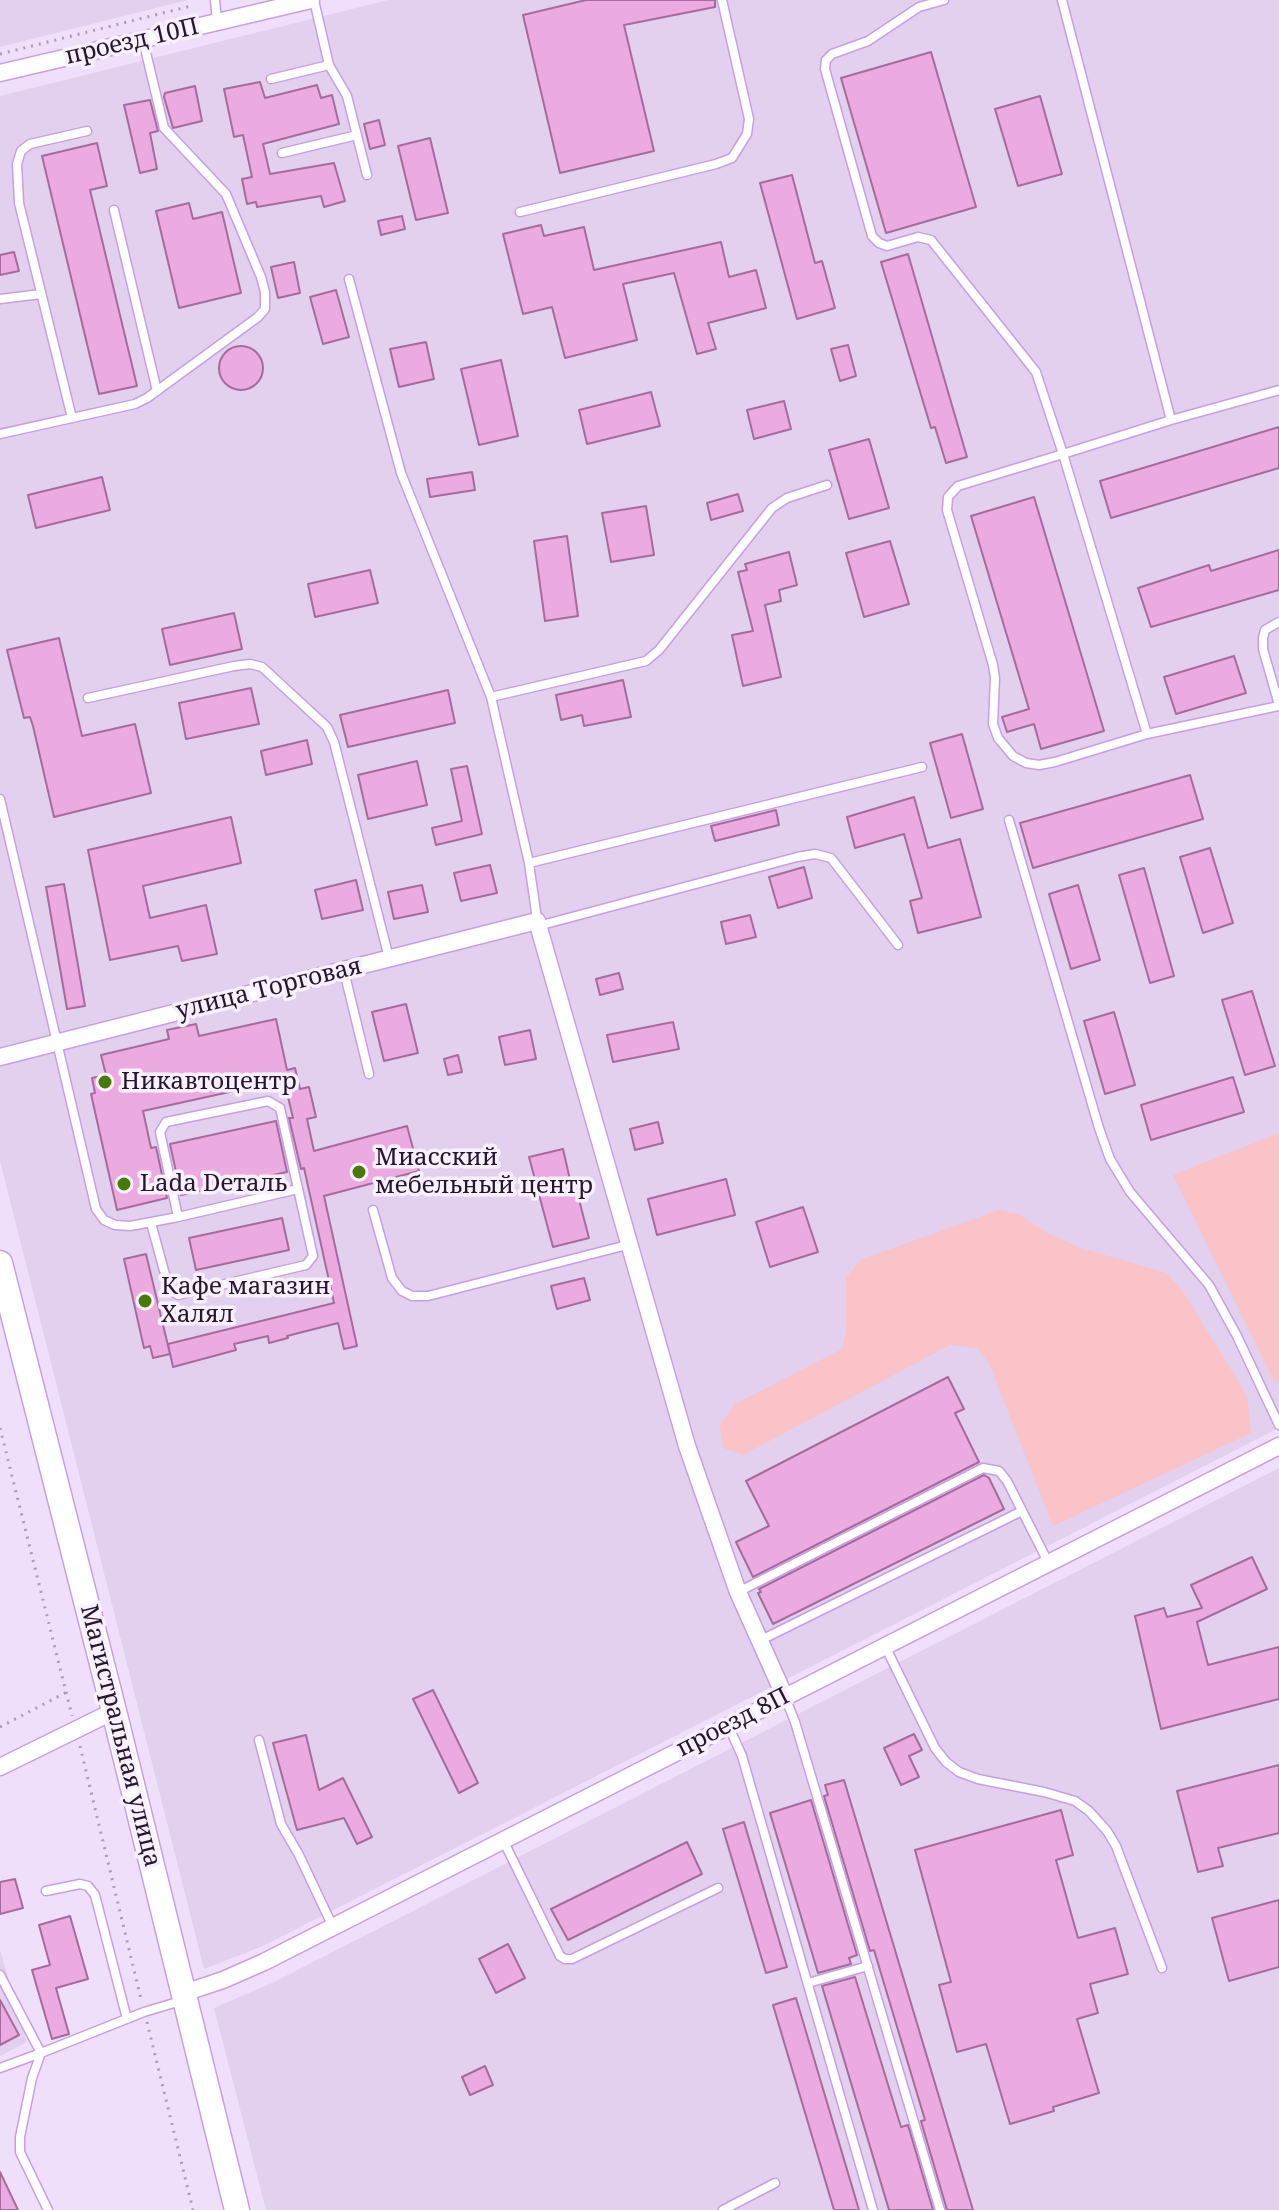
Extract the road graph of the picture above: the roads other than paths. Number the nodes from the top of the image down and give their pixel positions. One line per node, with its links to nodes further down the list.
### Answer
1 (215, 0): 7 (lane)
2 (312, 0): 7 (street, проезд 10П); 9 (lane)
3 (722, 0): 17 (lane)
4 (944, 0): 6 (lane)
5 (1062, 0): 24 (lane)
6 (918, 4): 26 (lane)
7 (217, 22): 8 (street, проезд 10П)
8 (143, 40): 10 (street, проезд 10П); 22 (lane)
9 (329, 65): 11 (lane); 13 (lane)
10 (0, 73)
11 (271, 79)
12 (87, 131): 19 (lane)
13 (357, 135): 14 (lane); 15 (lane)
14 (282, 153)
15 (367, 175)
16 (114, 210): 22 (lane)
17 (520, 212)
18 (349, 279): 29 (lane)
19 (41, 294): 20 (lane); 23 (lane)
20 (0, 299)
21 (1279, 390): 24 (lane)
22 (157, 391): 23 (lane)
23 (72, 418): 25 (lane)
24 (1171, 420): 26 (lane)
25 (0, 434)
26 (1063, 454): 32 (lane); 32 (lane)
27 (827, 485): 29 (lane)
28 (1279, 622): 31 (lane)
29 (491, 697): 36 (lane)
30 (88, 698): 39 (lane)
31 (1279, 706): 32 (lane)
32 (1147, 734)
33 (922, 767): 36 (lane)
34 (0, 799): 41 (lane)
35 (1009, 820): 50 (lane)
36 (529, 863): 37 (lane)
37 (538, 924): 38 (lane); 39 (street, улица Торговая); 48 (street)
38 (898, 945)
39 (389, 958): 40 (street, улица Торговая)
40 (344, 970): 41 (street, улица Торговая); 43 (lane)
41 (56, 1043): 42 (street, улица Торговая); 47 (lane)
42 (0, 1057)
43 (369, 1074)
44 (298, 1189): 46 (lane); 46 (lane); 47 (lane)
45 (373, 1210): 48 (lane)
46 (178, 1217): 47 (lane)
47 (151, 1223)
48 (627, 1245): 54 (street)
49 (0, 1263): 58 (main road, Магистральная улица)
50 (1279, 1425)
51 (1279, 1446): 53 (street, проезд 8П)
52 (1022, 1511): 53 (lane); 54 (lane); 55 (lane)
53 (1050, 1565): 56 (street, проезд 8П)
54 (738, 1592): 55 (street)
55 (759, 1641): 57 (street)
56 (884, 1645): 57 (street, проезд 8П); 67 (lane)
57 (785, 1697): 59 (street, проезд 8П); 66 (lane)
58 (114, 1711): 61 (street); 71 (main road, Магистральная улица)
59 (728, 1725): 62 (street, проезд 8П); 69 (lane)
60 (259, 1740): 65 (lane)
61 (0, 1767)
62 (503, 1840): 63 (lane); 65 (street, проезд 8П)
63 (718, 1888)
64 (46, 1891): 72 (lane)
65 (333, 1927): 71 (street, проезд 8П)
66 (868, 1966): 69 (lane); 80 (lane)
67 (1162, 1968)
68 (0, 1975): 70 (lane)
69 (808, 1983): 79 (lane)
70 (4, 1995): 73 (lane)
71 (185, 1996): 72 (lane); 77 (main road, Магистральная улица)
72 (127, 2019): 73 (lane)
73 (41, 2053): 74 (lane); 76 (lane)
74 (0, 2068)
75 (775, 2183): 78 (lane)
76 (48, 2210)
77 (237, 2210)
78 (723, 2210)
79 (873, 2210)
80 (940, 2210)

